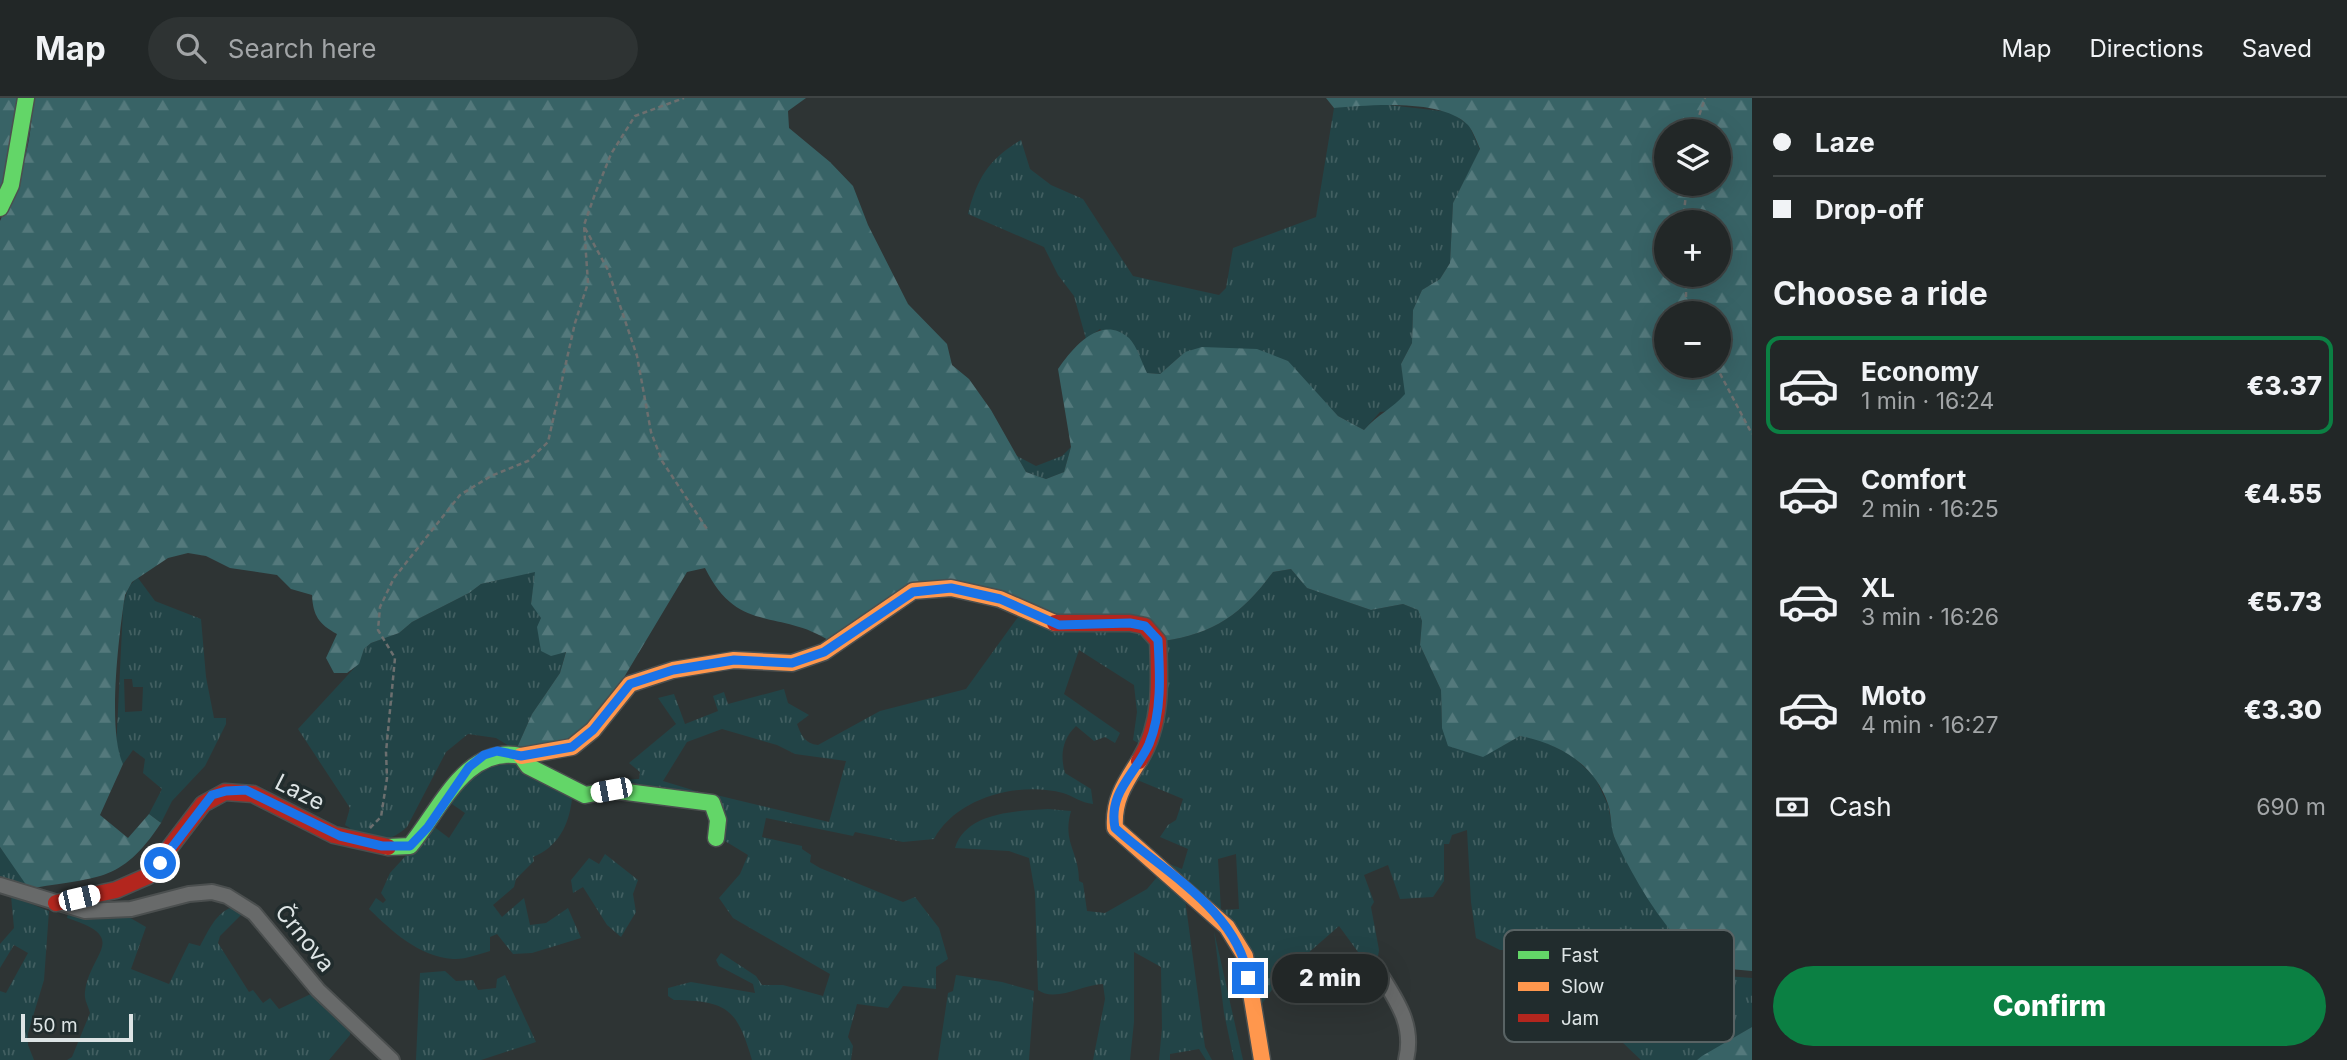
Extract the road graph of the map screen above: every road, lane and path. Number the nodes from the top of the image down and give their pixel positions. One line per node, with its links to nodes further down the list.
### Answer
1 (26, 98): 5 (street)
2 (684, 98): 6 (path)
3 (1705, 98): 4 (path)
4 (1698, 119)
5 (0, 208)
6 (584, 225): 9 (path); 11 (path)
7 (1722, 378): 8 (path)
8 (1752, 434)
9 (707, 529)
10 (521, 756): 12 (street); 14 (street, Laze); 17 (street, Laze)
11 (368, 829)
12 (716, 838)
13 (0, 884): 14 (street, Črnova)
14 (56, 903): 16 (street, Črnova)
15 (1382, 977): 18 (street)
16 (392, 1060)
17 (1262, 1060)
18 (1406, 1060)

